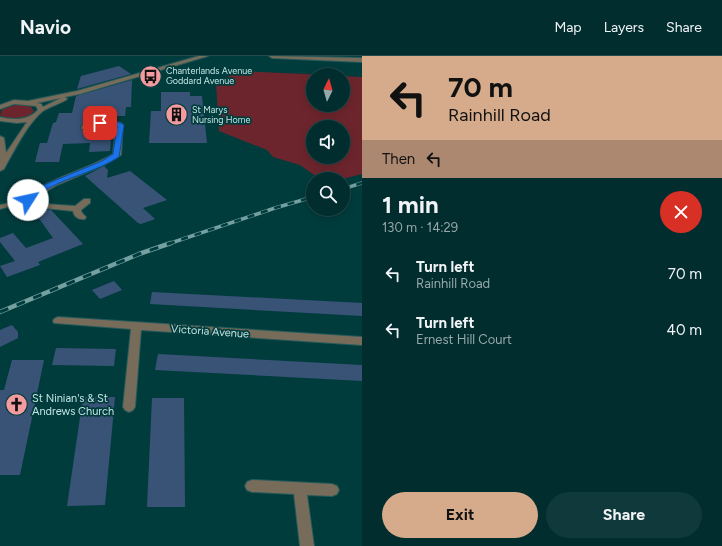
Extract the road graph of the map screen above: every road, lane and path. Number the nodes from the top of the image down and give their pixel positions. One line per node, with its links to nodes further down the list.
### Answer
1 (204, 56): 5 (street)
2 (272, 56): 3 (street)
3 (278, 56): 4 (street)
4 (362, 60)
5 (78, 92): 8 (street); 10 (street)
6 (0, 98): 7 (street)
7 (16, 102): 8 (street); 9 (street)
8 (30, 102): 10 (street)
9 (0, 107)
10 (41, 110): 11 (street)
11 (34, 117): 12 (street); 15 (street)
12 (0, 119)
13 (84, 128): 16 (street)
14 (0, 138): 15 (street)
15 (1, 166)
16 (28, 200): 18 (street); 19 (street)
17 (87, 201): 19 (street)
18 (0, 207)
19 (77, 209): 20 (street)
20 (82, 218)
21 (58, 321): 22 (street, Victoria Avenue)
22 (136, 327): 23 (street, Victoria Avenue); 24 (street)
23 (362, 341)
24 (128, 407)
25 (252, 486): 26 (street)
26 (300, 489): 27 (street); 28 (street)
27 (332, 490)
28 (307, 546)

